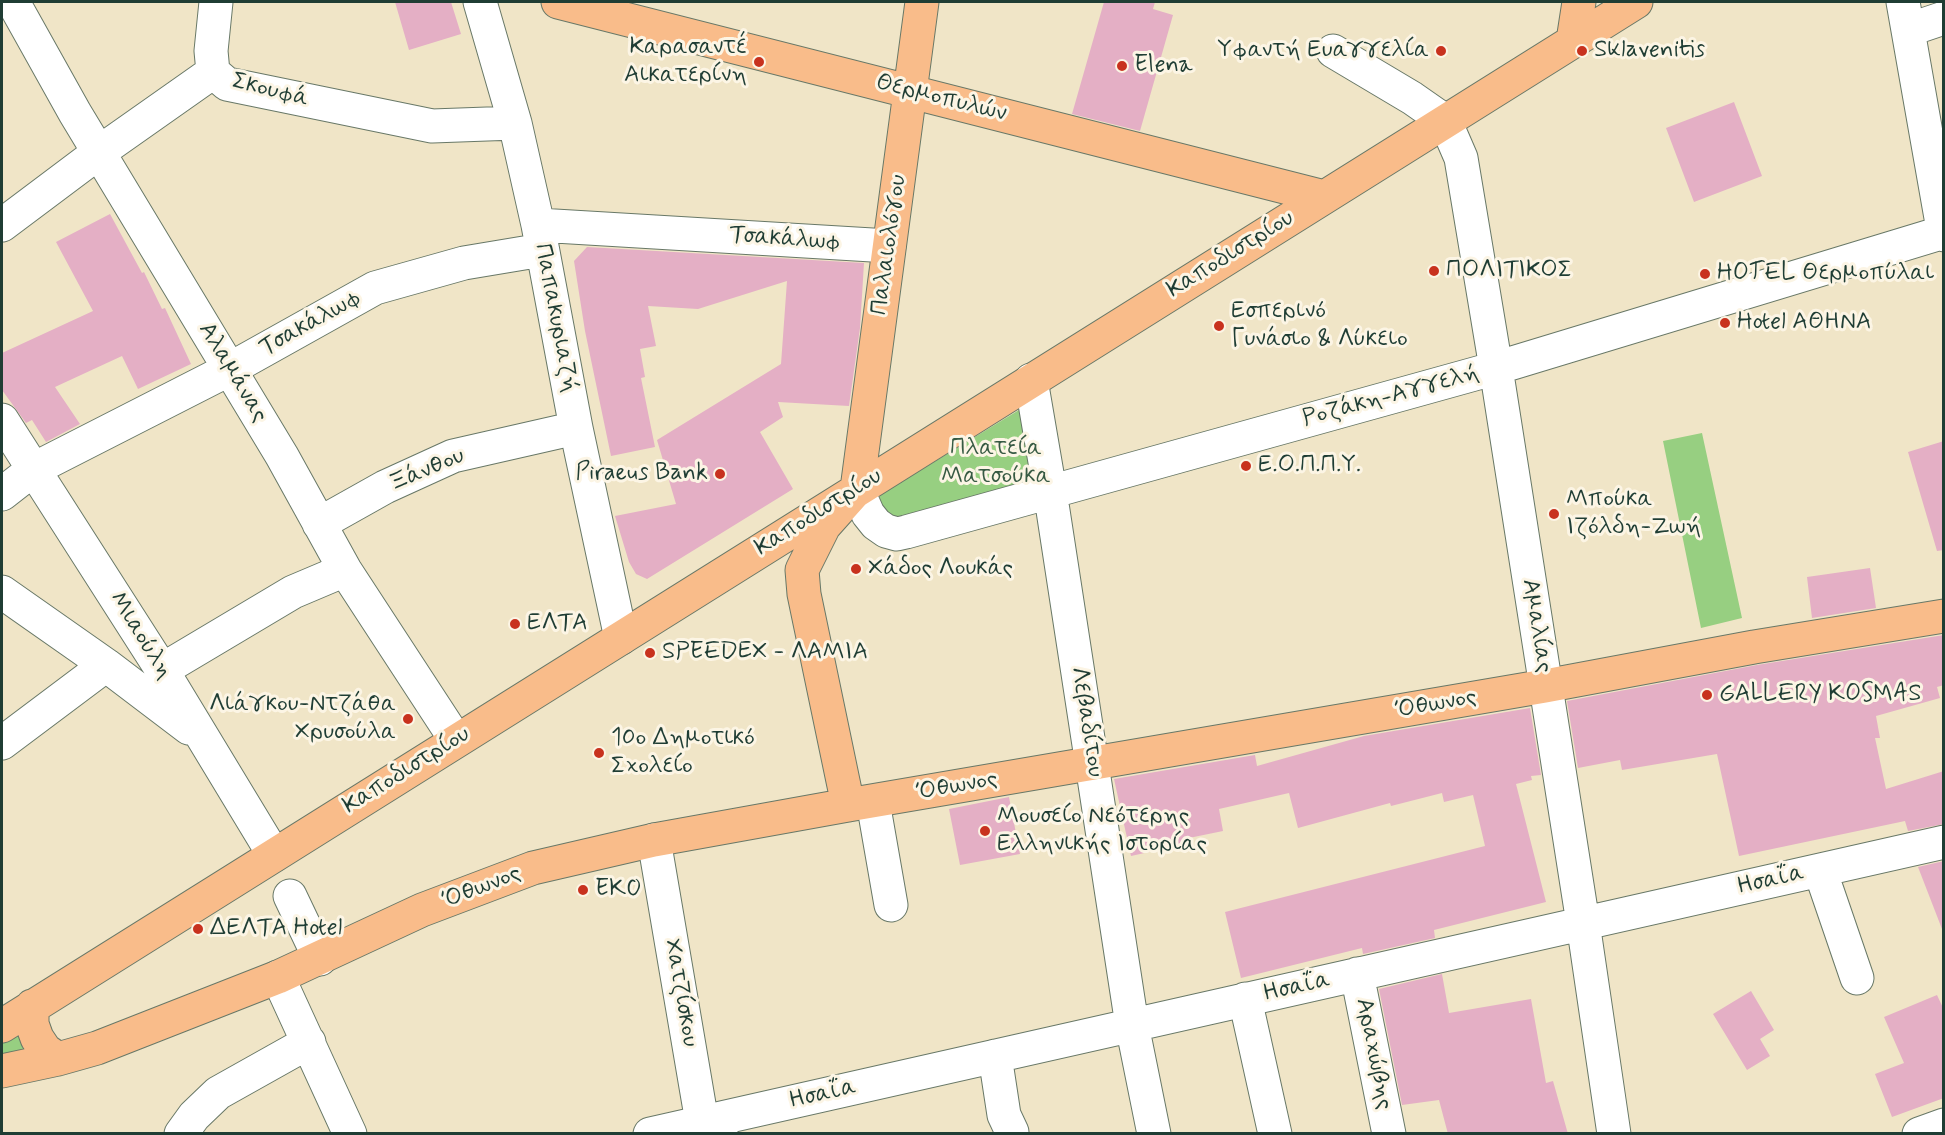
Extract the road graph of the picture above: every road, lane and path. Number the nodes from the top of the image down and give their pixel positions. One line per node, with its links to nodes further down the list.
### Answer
1 (13, 2): 16 (street, Αλαμάνας)
2 (216, 2): 12 (street)
3 (480, 2): 15 (street, Παπακυριαζή)
4 (558, 2): 13 (main road, Θερμοπυλών)
5 (922, 2): 13 (main road, Παλαιολόγου)
6 (1578, 2): 10 (main road)
7 (1636, 2): 10 (main road, Καποδιστρίου)
8 (1905, 16): 9 (street); 19 (street)
9 (1944, 18)
10 (1573, 41): 14 (main road, Καποδιστρίου)
11 (1333, 51): 14 (street)
12 (213, 72): 15 (street, Σκουφά); 16 (street, Σκουφά)
13 (911, 92): 17 (main road, Θερμοπυλών); 21 (main road, Παλαιολόγου)
14 (1445, 121): 17 (main road, Καποδιστρίου); 22 (street, Αμαλίας)
15 (515, 123): 20 (street, Παπακυριαζή)
16 (98, 153): 18 (street, Σκουφά); 23 (street, Αλαμάνας)
17 (1324, 197): 24 (main road, Καποδιστρίου)
18 (2, 225)
19 (1943, 233): 22 (street, Ροζάκη-Αγγελή)
20 (540, 238): 21 (street, Τσακάλωφ); 23 (street, Τσακάλωφ); 26 (street, Παπακυριαζή)
21 (889, 246): 28 (main road, Παλαιολόγου)
22 (1496, 368): 29 (street, Ροζάκη-Αγγελή); 40 (street, Αμαλίας)
23 (230, 369): 27 (street, Τσακάλωφ); 31 (street, Αλαμάνας)
24 (1031, 380): 28 (main road, Καποδιστρίου); 29 (street, Λεβαδίτου)
25 (2, 420): 27 (street, Μιαούλη)
26 (576, 428): 31 (street, Ξάνθου); 37 (street, Παπακυριαζή)
27 (34, 469): 30 (street, Τσακάλωφ); 39 (street, Μιαούλη)
28 (858, 489): 29 (street, Ροζάκη-Αγγελή); 32 (main road, Καποδιστρίου); 34 (main road)
29 (1050, 491): 44 (street, Λεβαδίτου)
30 (2, 494)
31 (320, 524): 33 (street, Αλαμάνας)
32 (768, 545): 34 (main road); 37 (main road, Καποδιστρίου)
33 (345, 570): 39 (street); 42 (street, Αλαμάνας)
34 (802, 570): 45 (main road)
35 (2, 592): 38 (street)
36 (1944, 616): 40 (main road, Όθωνος)
37 (621, 638): 42 (main road, Καποδιστρίου)
38 (106, 665): 41 (street); 43 (street)
39 (162, 670): 41 (street, Μιαούλη)
40 (1545, 686): 44 (main road, Όθωνος); 52 (street, Αμαλίας)
41 (203, 739): 48 (street, Μιαούλη)
42 (456, 741): 48 (main road, Καποδιστρίου)
43 (2, 743)
44 (1092, 764): 45 (main road, Όθωνος); 59 (street, Λεβαδίτου)
45 (861, 803): 46 (main road, Όθωνος); 51 (street)
46 (654, 840): 53 (main road, Όθωνος); 66 (street, Χατζίσκου)
47 (1944, 842): 49 (street, Ησαΐα)
48 (274, 855): 58 (main road, Καποδιστρίου)
49 (1821, 870): 52 (street, Ησαΐα); 56 (street)
50 (290, 896): 53 (street)
51 (891, 905)
52 (1583, 923): 54 (street, Ησαΐα); 74 (street, Αμαλίας)
53 (320, 959): 55 (main road, Όθωνος)
54 (1357, 974): 57 (street, Ησαΐα); 73 (street, Αραχώβης)
55 (278, 977): 61 (street); 63 (main road, Όθωνος)
56 (1857, 978)
57 (1245, 999): 59 (street, Ησαΐα); 72 (street)
58 (32, 1006): 60 (main road, Καποδιστρίου); 63 (main road)
59 (1132, 1025): 62 (street, Ησαΐα); 71 (street, Λεβαδίτου)
60 (2, 1026)
61 (309, 1042): 68 (street); 69 (street)
62 (995, 1056): 66 (street, Ησαΐα); 67 (street)
63 (58, 1059): 64 (main road, Όθωνος)
64 (2, 1071)
65 (1944, 1125): 75 (street)
66 (712, 1128): 70 (street, Ησαΐα)
67 (1012, 1132)
68 (181, 1134)
69 (350, 1134)
70 (650, 1134)
71 (1154, 1134)
72 (1275, 1134)
73 (1389, 1134)
74 (1614, 1134)
75 (1919, 1134)

